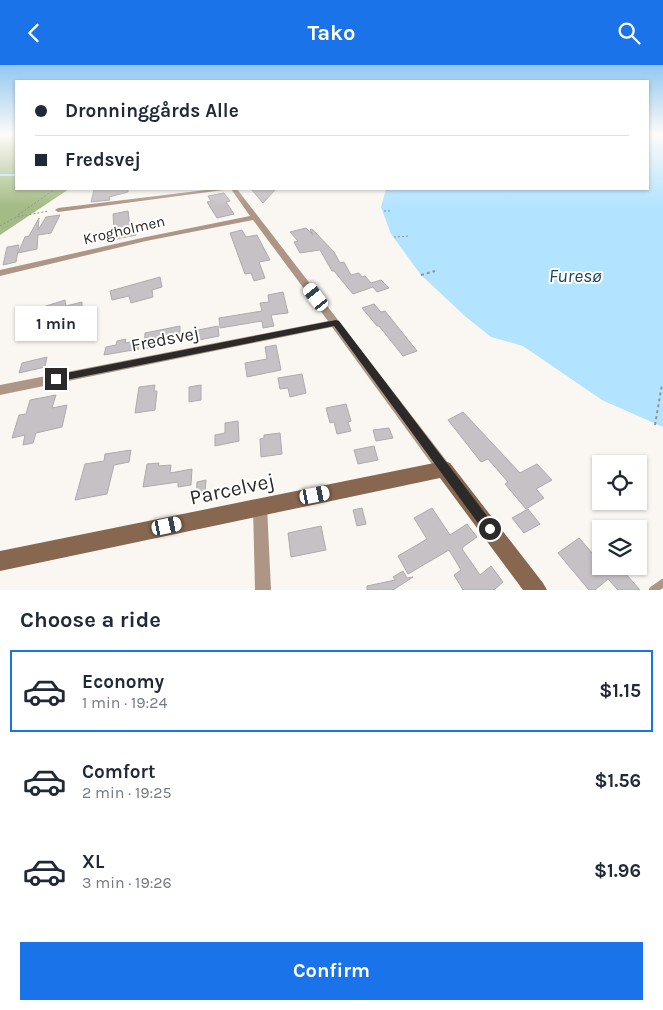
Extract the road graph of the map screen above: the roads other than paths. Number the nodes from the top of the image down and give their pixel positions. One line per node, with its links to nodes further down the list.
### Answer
1 (220, 190): 3 (street)
2 (235, 190): 4 (street)
3 (58, 210)
4 (255, 217): 5 (street, Krogholmen); 6 (street)
5 (0, 273)
6 (336, 323): 7 (street, Fredsvej); 8 (street)
7 (0, 389)
8 (444, 469): 9 (street, Parcelvej); 13 (street)
9 (260, 506): 10 (street, Parcelvej); 12 (street)
10 (0, 561)
11 (663, 583): 14 (lane)
12 (263, 590)
13 (536, 590)
14 (653, 590)

